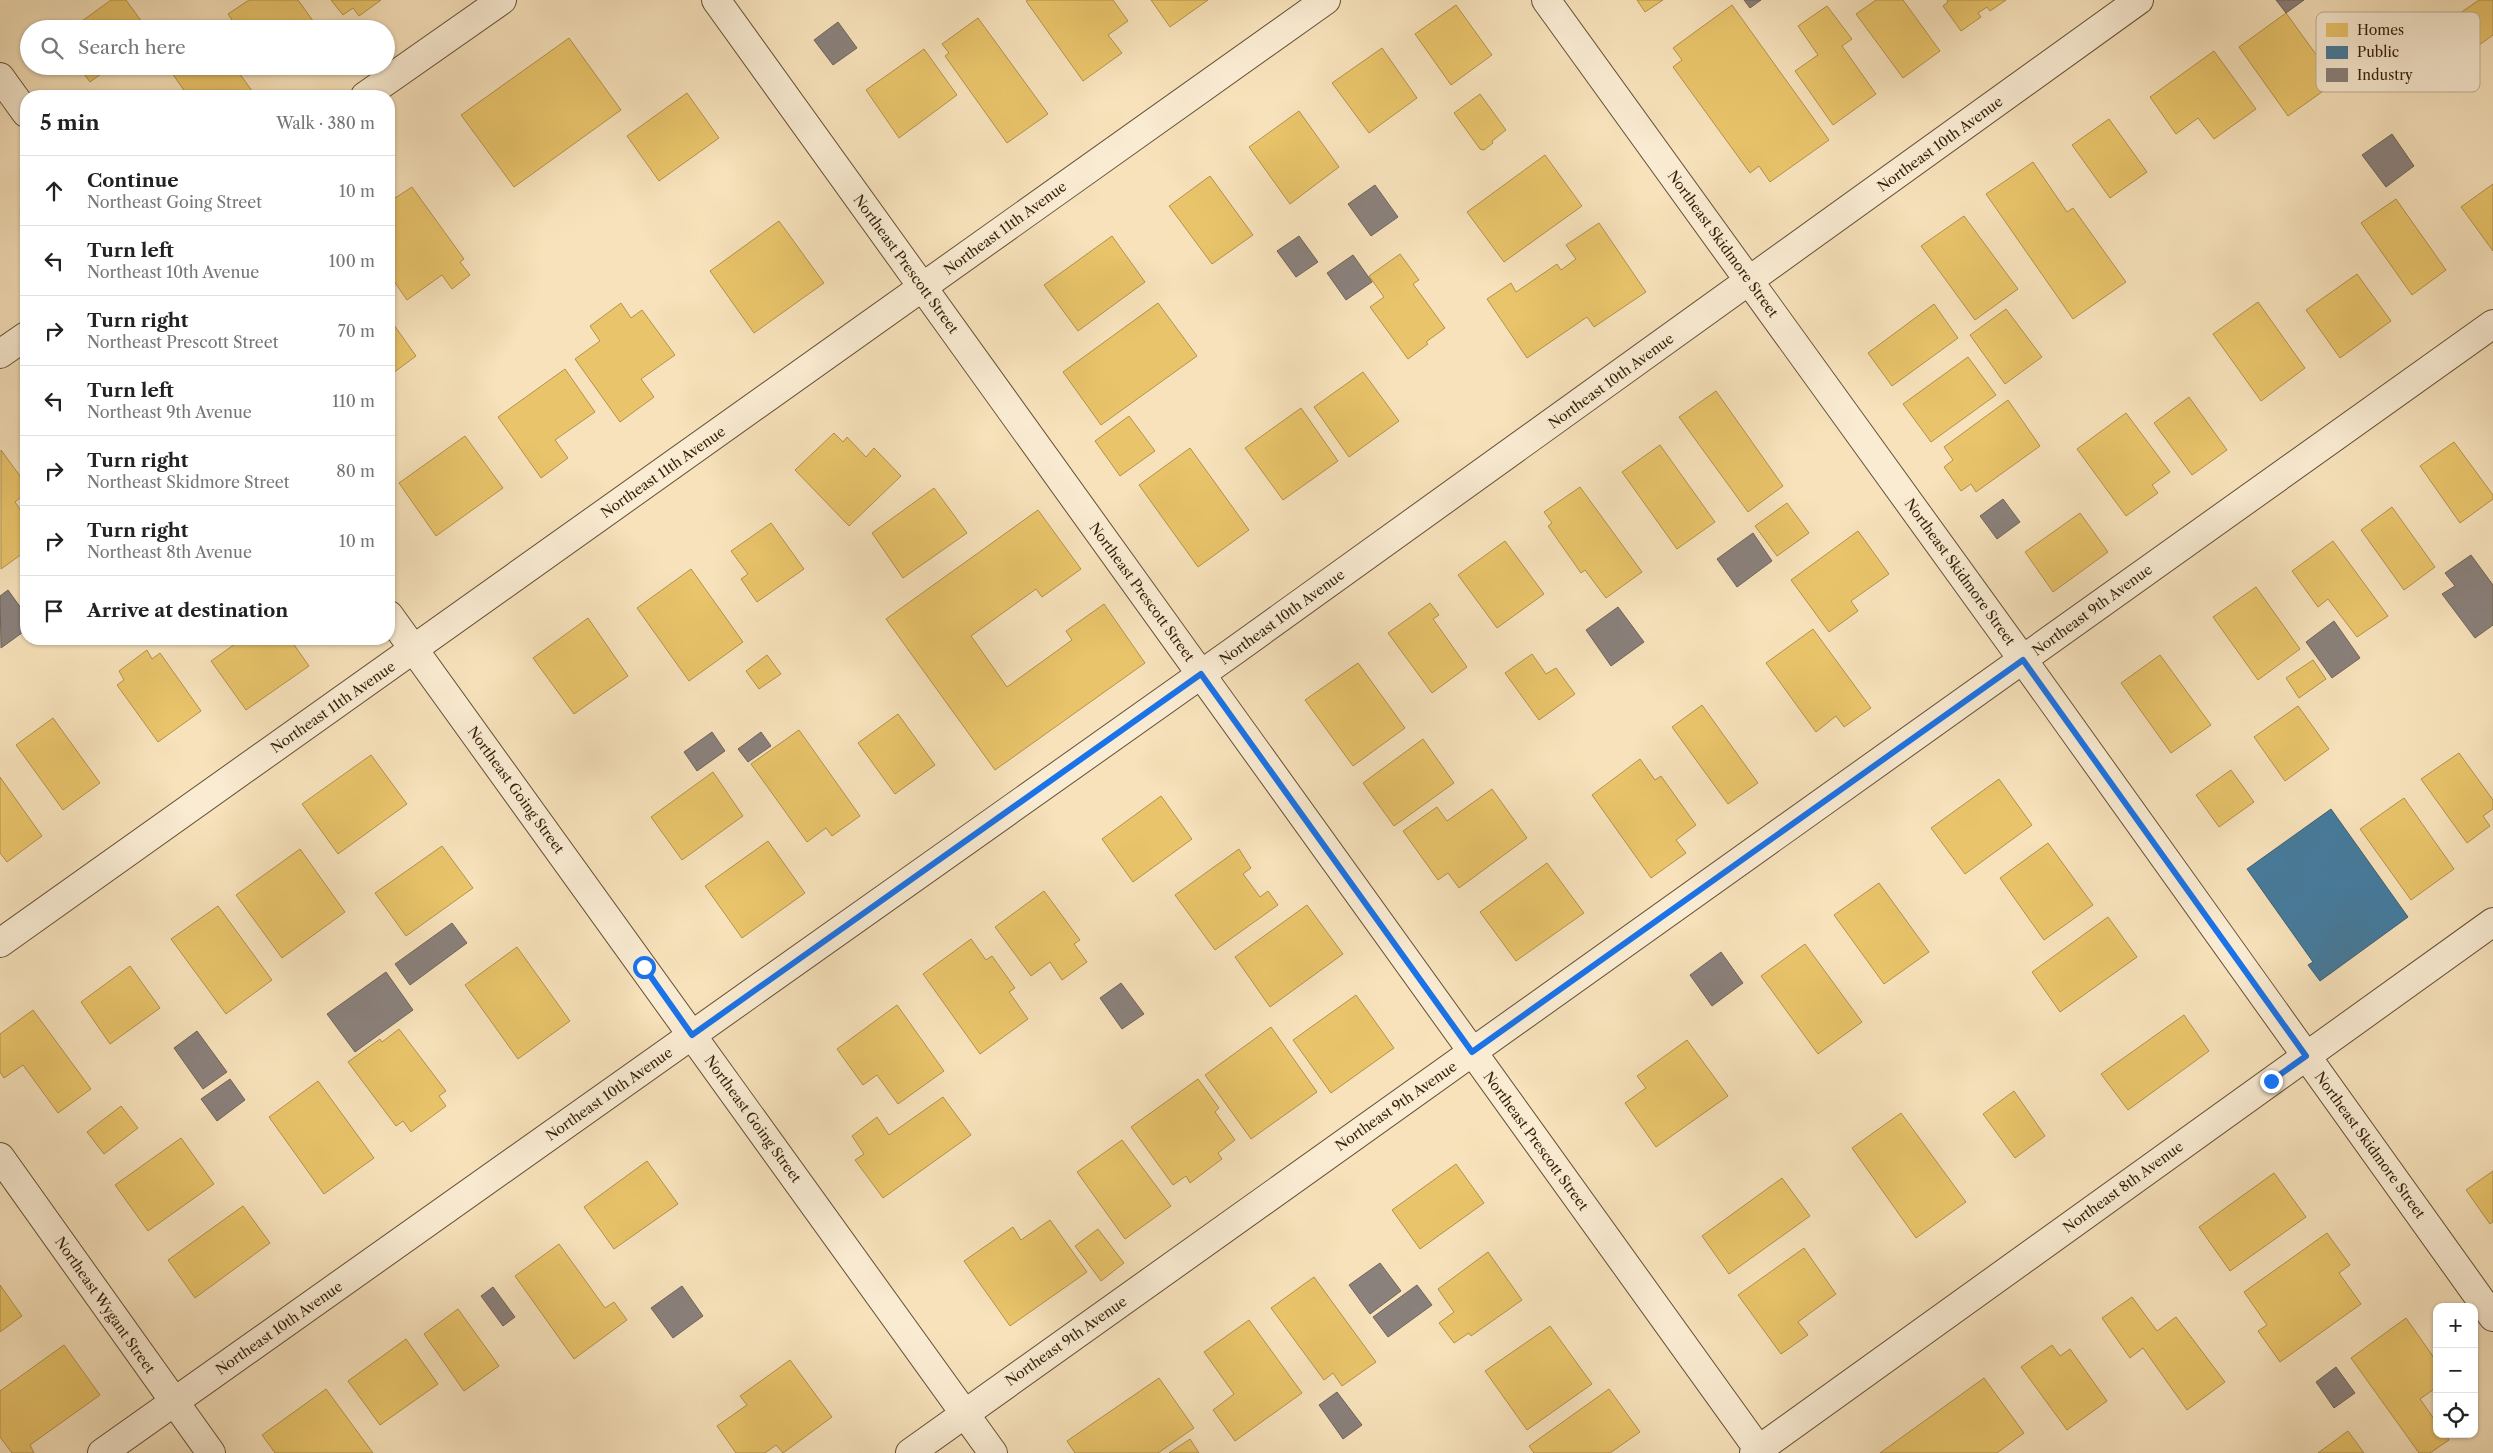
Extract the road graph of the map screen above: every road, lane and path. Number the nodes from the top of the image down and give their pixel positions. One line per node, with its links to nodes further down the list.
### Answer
1 (502, 0): 6 (street)
2 (716, 0): 12 (street, Northeast Prescott Street)
3 (1326, 0): 12 (street, Northeast 11th Avenue)
4 (1546, 0): 11 (street, Northeast Skidmore Street)
5 (2139, 0): 11 (street, Northeast 10th Avenue)
6 (395, 75)
7 (395, 75): 9 (street)
8 (0, 77): 10 (street)
9 (374, 90)
10 (20, 105)
11 (1750, 281): 18 (street, Northeast Skidmore Street); 19 (street, Northeast 10th Avenue)
12 (923, 288): 17 (street, Northeast 11th Avenue); 19 (street, Northeast Prescott Street)
13 (2493, 324): 18 (street, Northeast 9th Avenue)
14 (20, 340): 15 (street)
15 (0, 354)
16 (395, 623): 17 (street, Northeast Going Street)
17 (414, 649): 21 (street, Northeast 11th Avenue); 22 (street, Northeast Going Street)
18 (2023, 660): 23 (street, Northeast 9th Avenue); 24 (street, Northeast Skidmore Street)
19 (1201, 674): 22 (street, Northeast 10th Avenue); 23 (street, Northeast Prescott Street)
20 (2493, 922): 24 (street, Northeast 8th Avenue)
21 (0, 943)
22 (692, 1035): 27 (street, Northeast 10th Avenue); 28 (street, Northeast Going Street)
23 (1472, 1052): 28 (street, Northeast 9th Avenue); 29 (street, Northeast Prescott Street)
24 (2306, 1056): 26 (street, Northeast Skidmore Street); 29 (street, Northeast 8th Avenue)
25 (0, 1158): 27 (street, Northeast Wygant Street)
26 (2493, 1317)
27 (175, 1402): 30 (street, Northeast 10th Avenue); 31 (street, Northeast Wygant Street)
28 (966, 1413): 32 (street, Northeast 9th Avenue); 33 (street, Northeast Going Street)
29 (1758, 1452)
30 (102, 1453)
31 (211, 1453)
32 (910, 1453)
33 (994, 1453)

